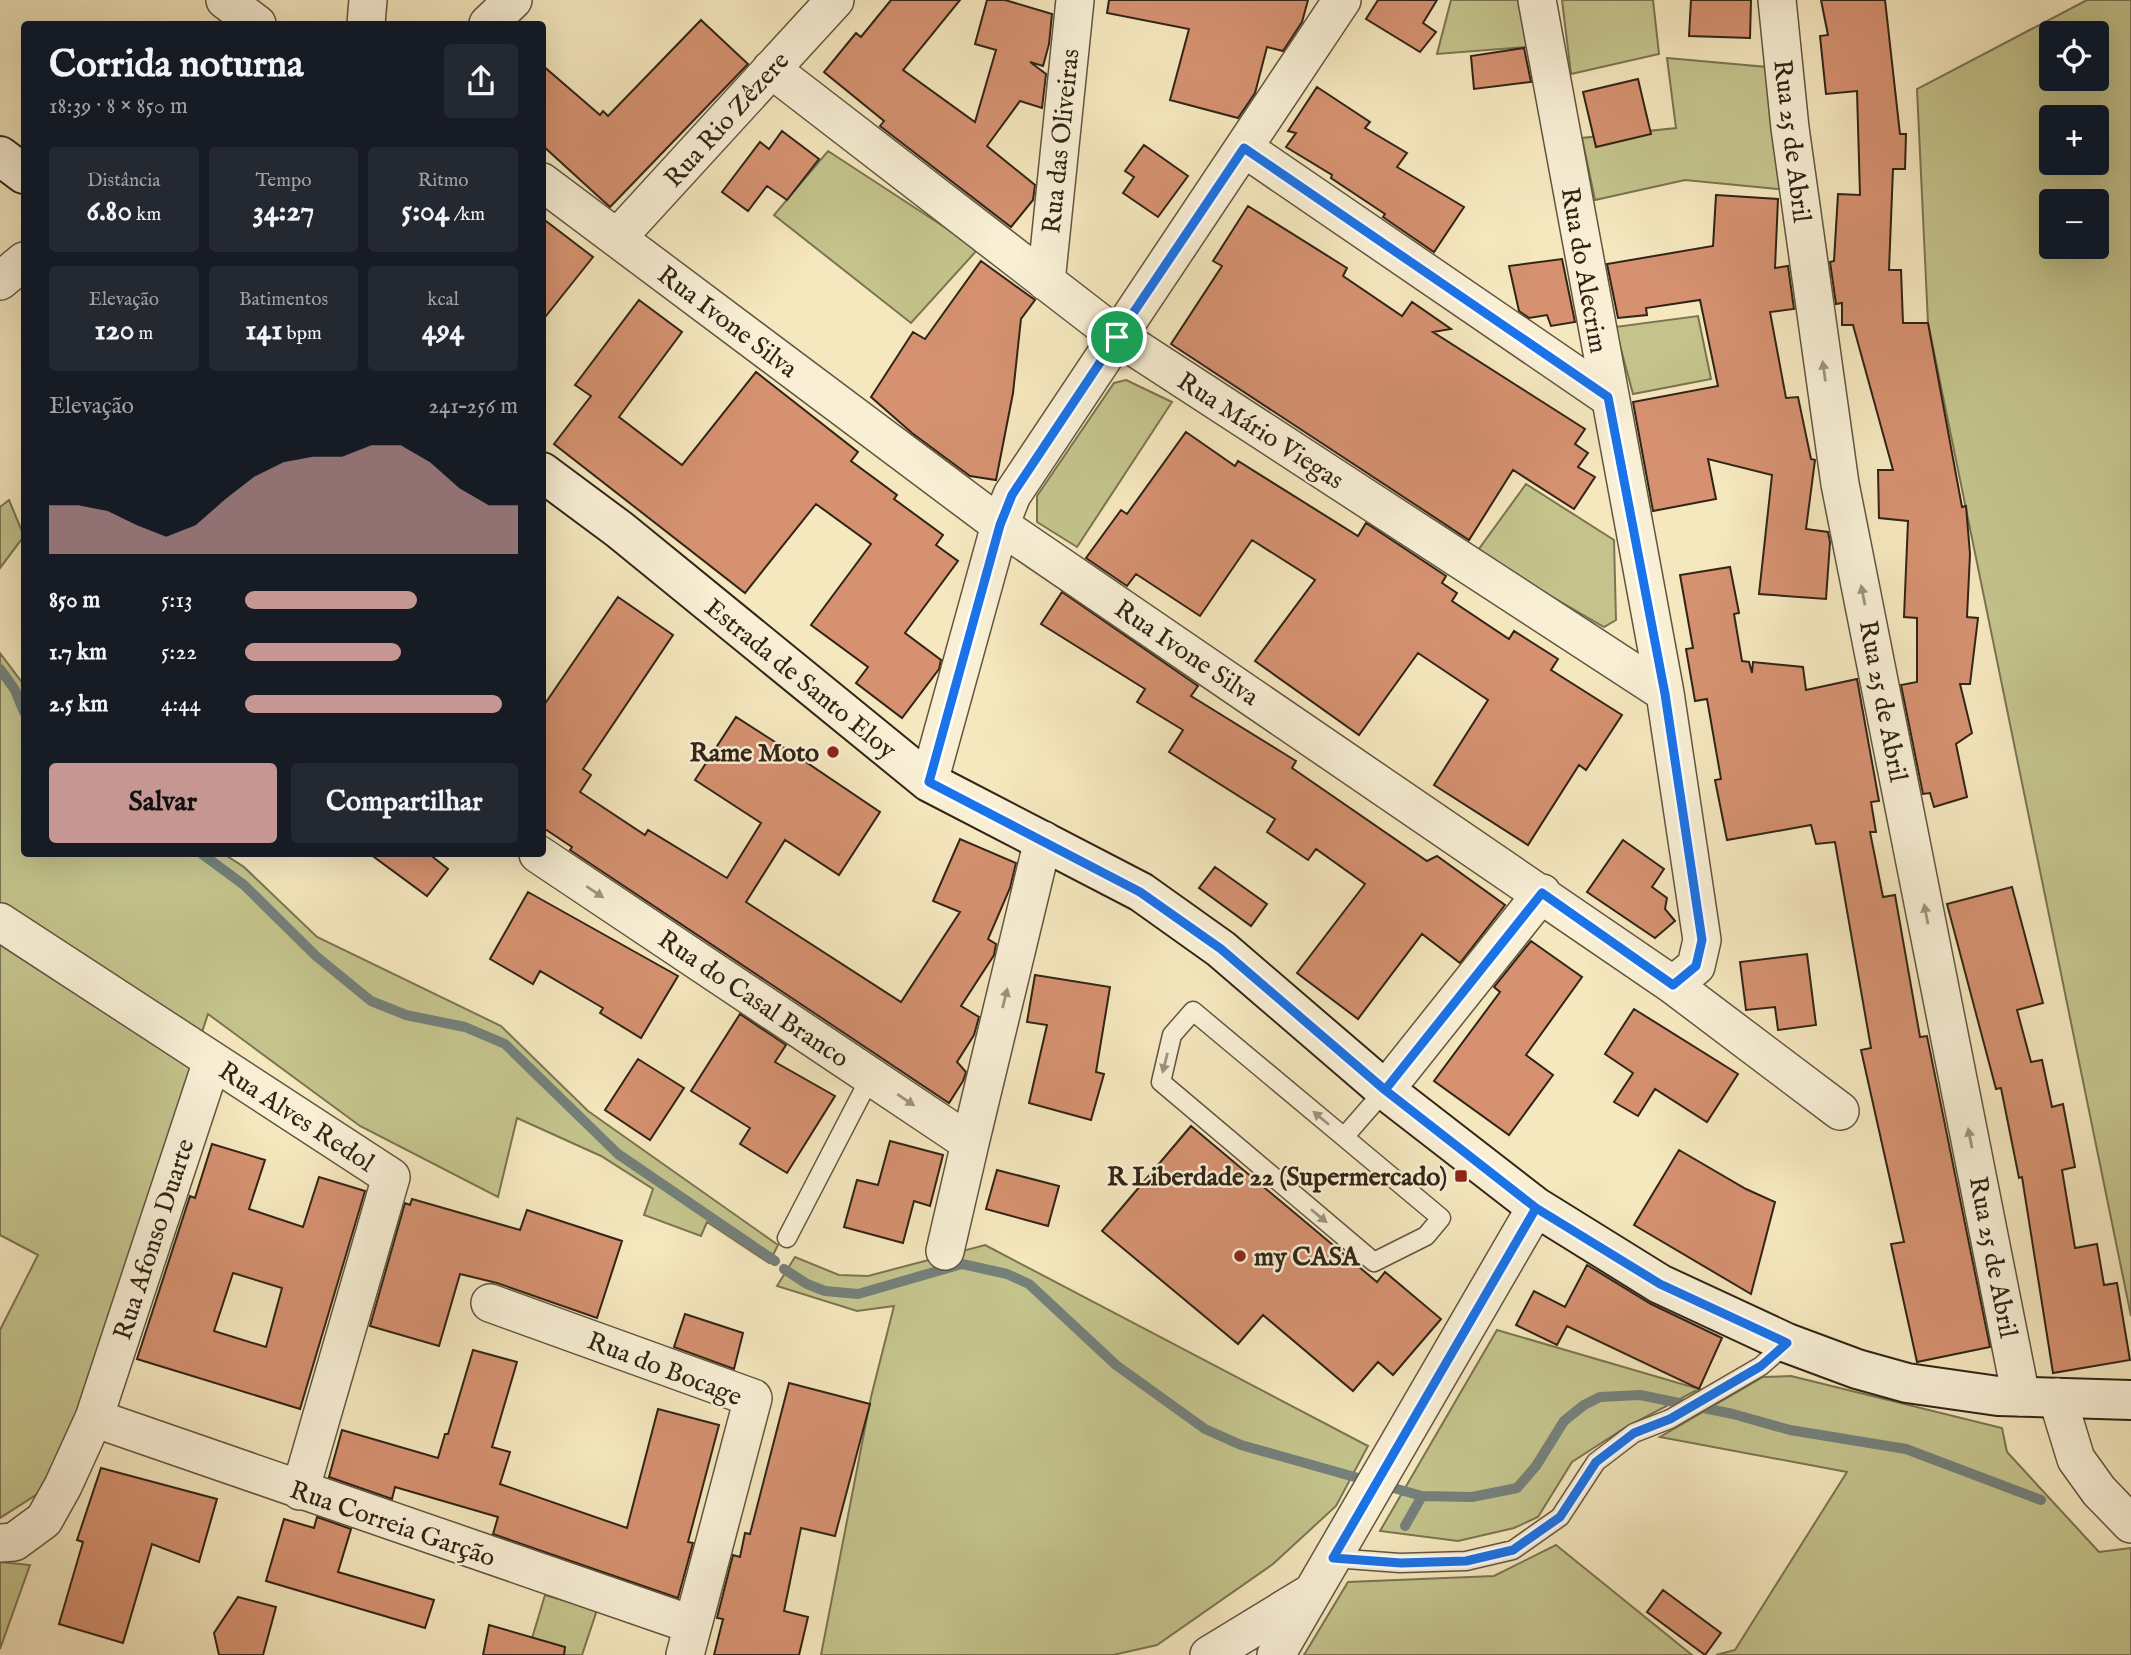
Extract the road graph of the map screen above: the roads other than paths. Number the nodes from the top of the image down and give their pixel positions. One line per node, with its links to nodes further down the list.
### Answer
1 (225, 0): 9 (street)
2 (368, 0): 10 (street)
3 (513, 0): 11 (street)
4 (835, 0): 12 (street, Rua Rio Zêzere)
5 (1075, 0): 20 (street, Rua das Oliveiras)
6 (1342, 0): 13 (street)
7 (1537, 0): 22 (street, Rua do Alecrim)
8 (1777, 0): 43 (street, Rua 25 de Abril, one-way to 8)
9 (253, 21)
10 (366, 21)
11 (491, 21)
12 (771, 69): 17 (street, Rua Rio Zêzere); 20 (street, Rua Mário Viegas)
13 (1244, 148): 21 (street); 22 (street)
14 (0, 156): 15 (main road)
15 (21, 172)
16 (546, 185): 17 (street, Rua Ivone Silva)
17 (617, 238): 24 (street, Rua Ivone Silva)
18 (21, 264): 19 (street)
19 (0, 281)
20 (1046, 282): 21 (street, Rua Mário Viegas)
21 (1117, 337): 24 (street); 25 (street, Rua Mário Viegas)
22 (1608, 397): 25 (street, Rua do Alecrim)
23 (546, 475): 26 (main road, Estrada de Santo Eloy)
24 (1000, 525): 26 (street); 29 (street, Rua Ivone Silva)
25 (1665, 694): 31 (street, Rua do Alecrim)
26 (929, 782): 27 (main road, Estrada de Santo Eloy)
27 (1043, 840): 34 (main road, Estrada de Santo Eloy); 37 (street, one-way to 27)
28 (542, 857): 33 (street, Rua do Casal Branco, one-way to 33)
29 (1542, 893): 31 (street, Rua Ivone Silva); 34 (street)
30 (0, 922): 32 (street, Rua Alves Redol)
31 (1673, 985): 35 (street, Rua Ivone Silva)
32 (212, 1061): 45 (street, Rua Afonso Duarte); 46 (street, Rua Alves Redol)
33 (871, 1076): 37 (street, Rua do Casal Branco, one-way to 37); 39 (lane)
34 (1385, 1090): 36 (lane); 38 (main road, Estrada de Santo Eloy)
35 (1840, 1111)
36 (1344, 1137): 36 (lane, one-way to 36)
37 (970, 1143): 40 (street)
38 (1536, 1208): 42 (main road, Estrada de Santo Eloy); 49 (street)
39 (787, 1238)
40 (945, 1251)
41 (490, 1303): 51 (street, Rua do Bocage)
42 (1787, 1343): 43 (main road, Estrada de Santo Eloy); 49 (lane)
43 (2039, 1397): 44 (main road, Estrada de Santo Eloy); 47 (street, Rua 25 de Abril)
44 (2131, 1400)
45 (94, 1418): 46 (street, Rua Correia Garção); 48 (street, Rua Afonso Duarte)
46 (300, 1491): 51 (street, Rua Correia Garção)
47 (2131, 1524)
48 (0, 1543)
49 (1333, 1558): 50 (street)
50 (1313, 1592): 52 (street); 53 (street)
51 (689, 1640)
52 (1209, 1655)
53 (1276, 1655)

